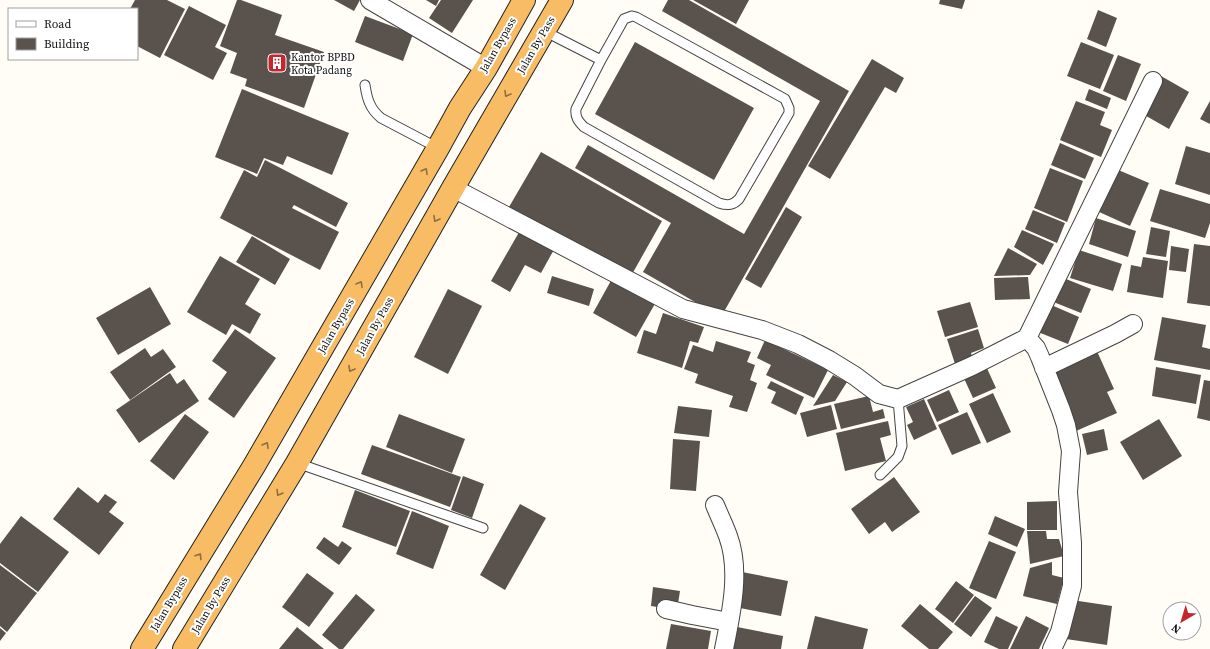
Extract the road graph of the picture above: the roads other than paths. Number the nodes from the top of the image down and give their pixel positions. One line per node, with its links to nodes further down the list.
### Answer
1 (370, 0): 6 (street)
2 (524, 0): 6 (highway, Jalan Bypass)
3 (562, 0): 4 (highway, Jalan By Pass)
4 (544, 31): 5 (lane); 10 (highway, Jalan By Pass, one-way to 10)
5 (601, 60): 5 (lane)
6 (486, 68): 9 (highway, Jalan Bypass)
7 (1153, 81): 12 (street)
8 (365, 85): 9 (lane)
9 (438, 148): 21 (highway, Jalan Bypass, one-way to 9)
10 (453, 188): 14 (street); 15 (highway, Jalan By Pass, one-way to 15)
11 (1133, 324): 13 (street)
12 (1027, 338): 13 (street); 14 (street)
13 (1044, 368): 24 (street)
14 (898, 399): 16 (lane)
15 (297, 462): 18 (lane); 22 (highway, Jalan By Pass, one-way to 22)
16 (880, 475)
17 (715, 505): 20 (street)
18 (483, 528)
19 (666, 609): 20 (street)
20 (729, 622): 23 (street)
21 (142, 649)
22 (184, 649)
23 (724, 649)
24 (1052, 649)

